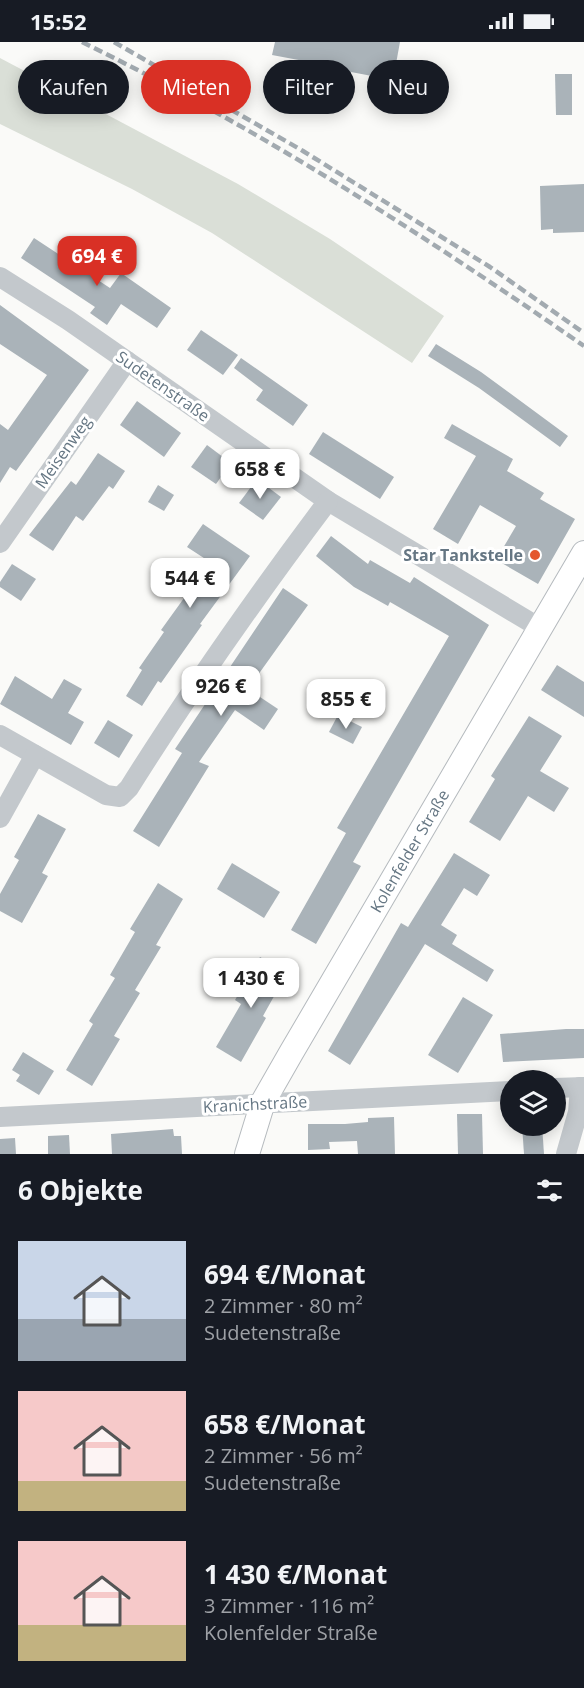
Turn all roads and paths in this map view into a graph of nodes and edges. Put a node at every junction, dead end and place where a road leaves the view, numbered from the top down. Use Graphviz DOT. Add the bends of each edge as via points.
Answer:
graph roads {
  1 [pos="0,277"];
  2 [pos="127,361"];
  3 [pos="328,501"];
  4 [pos="0,543"];
  5 [pos="584,553"];
  6 [pos="540,628"];
  7 [pos="0,735"];
  8 [pos="35,755"];
  9 [pos="0,818"];
  10 [pos="582,1087"];
  11 [pos="566,1088"];
  12 [pos="500,1091"];
  13 [pos="263,1102"];
  14 [pos="0,1117"];
  15 [pos="247,1154"];
  16 [pos="566,1154"];
  1 -- 2 [label="street, Sudetenstraße"];
  2 -- 3 [label="street, Sudetenstraße"];
  2 -- 4 [label="street, Meisenweg"];
  3 -- 6 [label="street, Sudetenstraße"];
  3 -- 8 [label="street" via="244,612 120,797 106,795"];
  5 -- 6 [label="main road, Kolenfelder Straße"];
  6 -- 13 [label="main road, Kolenfelder Straße"];
  7 -- 8 [label="street"];
  8 -- 9 [label="street"];
  10 -- 11 [label="street"];
  10 -- 16 [label="street"];
  12 -- 13 [label="street, Kranichstraße"];
  13 -- 14 [label="street, Kranichstraße"];
  13 -- 15 [label="main road, Kolenfelder Straße"];
}
